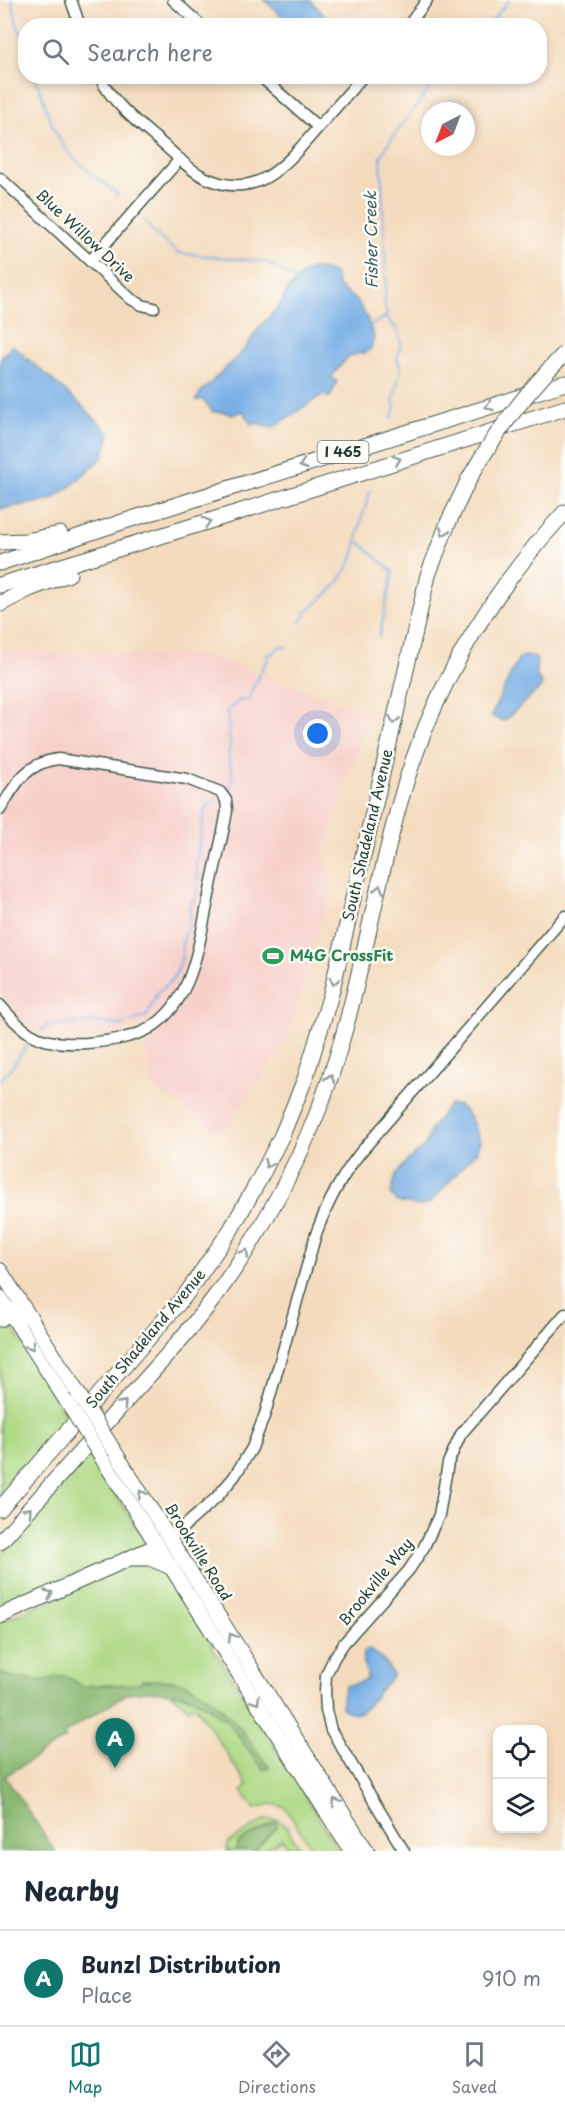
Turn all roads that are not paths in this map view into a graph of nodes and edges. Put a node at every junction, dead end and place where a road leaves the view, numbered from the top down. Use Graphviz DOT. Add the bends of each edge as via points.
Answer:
graph roads {
  1 [pos="71,0"];
  2 [pos="173,0"];
  3 [pos="425,1"];
  4 [pos="77,18"];
  5 [pos="193,18"];
  6 [pos="413,18"];
  7 [pos="104,84"];
  8 [pos="269,84"];
  9 [pos="356,84"];
  10 [pos="318,127"];
  11 [pos="180,159"];
  12 [pos="0,178"];
  13 [pos="90,261"];
  14 [pos="154,308"];
  15 [pos="565,353"];
  16 [pos="565,382"];
  17 [pos="565,408"];
  18 [pos="565,512"];
  19 [pos="122,522"];
  20 [pos="171,534"];
  21 [pos="0,542"];
  22 [pos="0,562"];
  23 [pos="0,585"];
  24 [pos="0,604"];
  25 [pos="0,810"];
  26 [pos="565,916"];
  27 [pos="2,1012"];
  28 [pos="0,1270"];
  29 [pos="0,1296"];
  30 [pos="565,1314"];
  31 [pos="5,1315"];
  32 [pos="30,1317"];
  33 [pos="0,1509"];
  34 [pos="0,1542"];
  35 [pos="164,1542"];
  36 [pos="129,1559"];
  37 [pos="171,1567"];
  38 [pos="0,1616"];
  39 [pos="351,1851"];
  40 [pos="367,1851"];
  41 [pos="404,1851"];
  1 -- 4 [label="street"];
  2 -- 5 [label="street"];
  3 -- 6 [label="street"];
  7 -- 11 [label="street" via="120,106"];
  8 -- 10 [label="street"];
  9 -- 10 [label="street"];
  10 -- 11 [label="street" via="281,169 249,184 215,182 200,176"];
  11 -- 13 [label="street"];
  12 -- 13 [label="street, Blue Willow Drive"];
  13 -- 14 [label="street, Blue Willow Drive" via="131,299"];
  15 -- 33 [label="highway, South Shadeland Avenue, one-way, bridge" via="505,422 469,479 442,536 424,589 331,994 305,1079 282,1135 235,1222 184,1297"];
  16 -- 19 [label="highway, I 465, one-way"];
  20 -- 17 [label="highway, I 465, one-way"];
  34 -- 18 [label="highway, South Shadeland Avenue, one-way" via="192,1327 231,1274 275,1202 313,1124 340,1050 398,808 427,723 483,617 520,564"];
  19 -- 21 [label="highway" via="26,541"];
  19 -- 22 [label="highway, I 465"];
  20 -- 23 [label="highway"];
  20 -- 24 [label="highway"];
  25 -- 27 [label="street" via="18,779 32,767 58,759 187,779 214,788 227,804 194,961 184,988 166,1015 135,1035 60,1044 40,1040"];
  26 -- 35 [label="street" via="339,1182 316,1234 257,1436 228,1484 202,1512"];
  28 -- 32 [label="main road, Brookville Road"];
  29 -- 31 [label="main road, Brookville Road"];
  30 -- 41 [label="street, Brookville Way" via="461,1434 448,1463 439,1515 424,1547 409,1570 344,1643 327,1675 325,1700 331,1730"];
  31 -- 32 [label="highway" via="17,1310"];
  31 -- 35 [label="main road, Brookville Road, one-way, bridge"];
  35 -- 32 [label="main road, Brookville Road, one-way, bridge" via="113,1449"];
  35 -- 36 [label="highway"];
  35 -- 37 [label="main road, Brookville Road"];
  40 -- 35 [label="main road, Brookville Road, one-way"];
  36 -- 37 [label="highway" via="150,1558"];
  38 -- 36 [label="highway, one-way"];
  37 -- 39 [label="main road, Brookville Road, one-way"];
}
